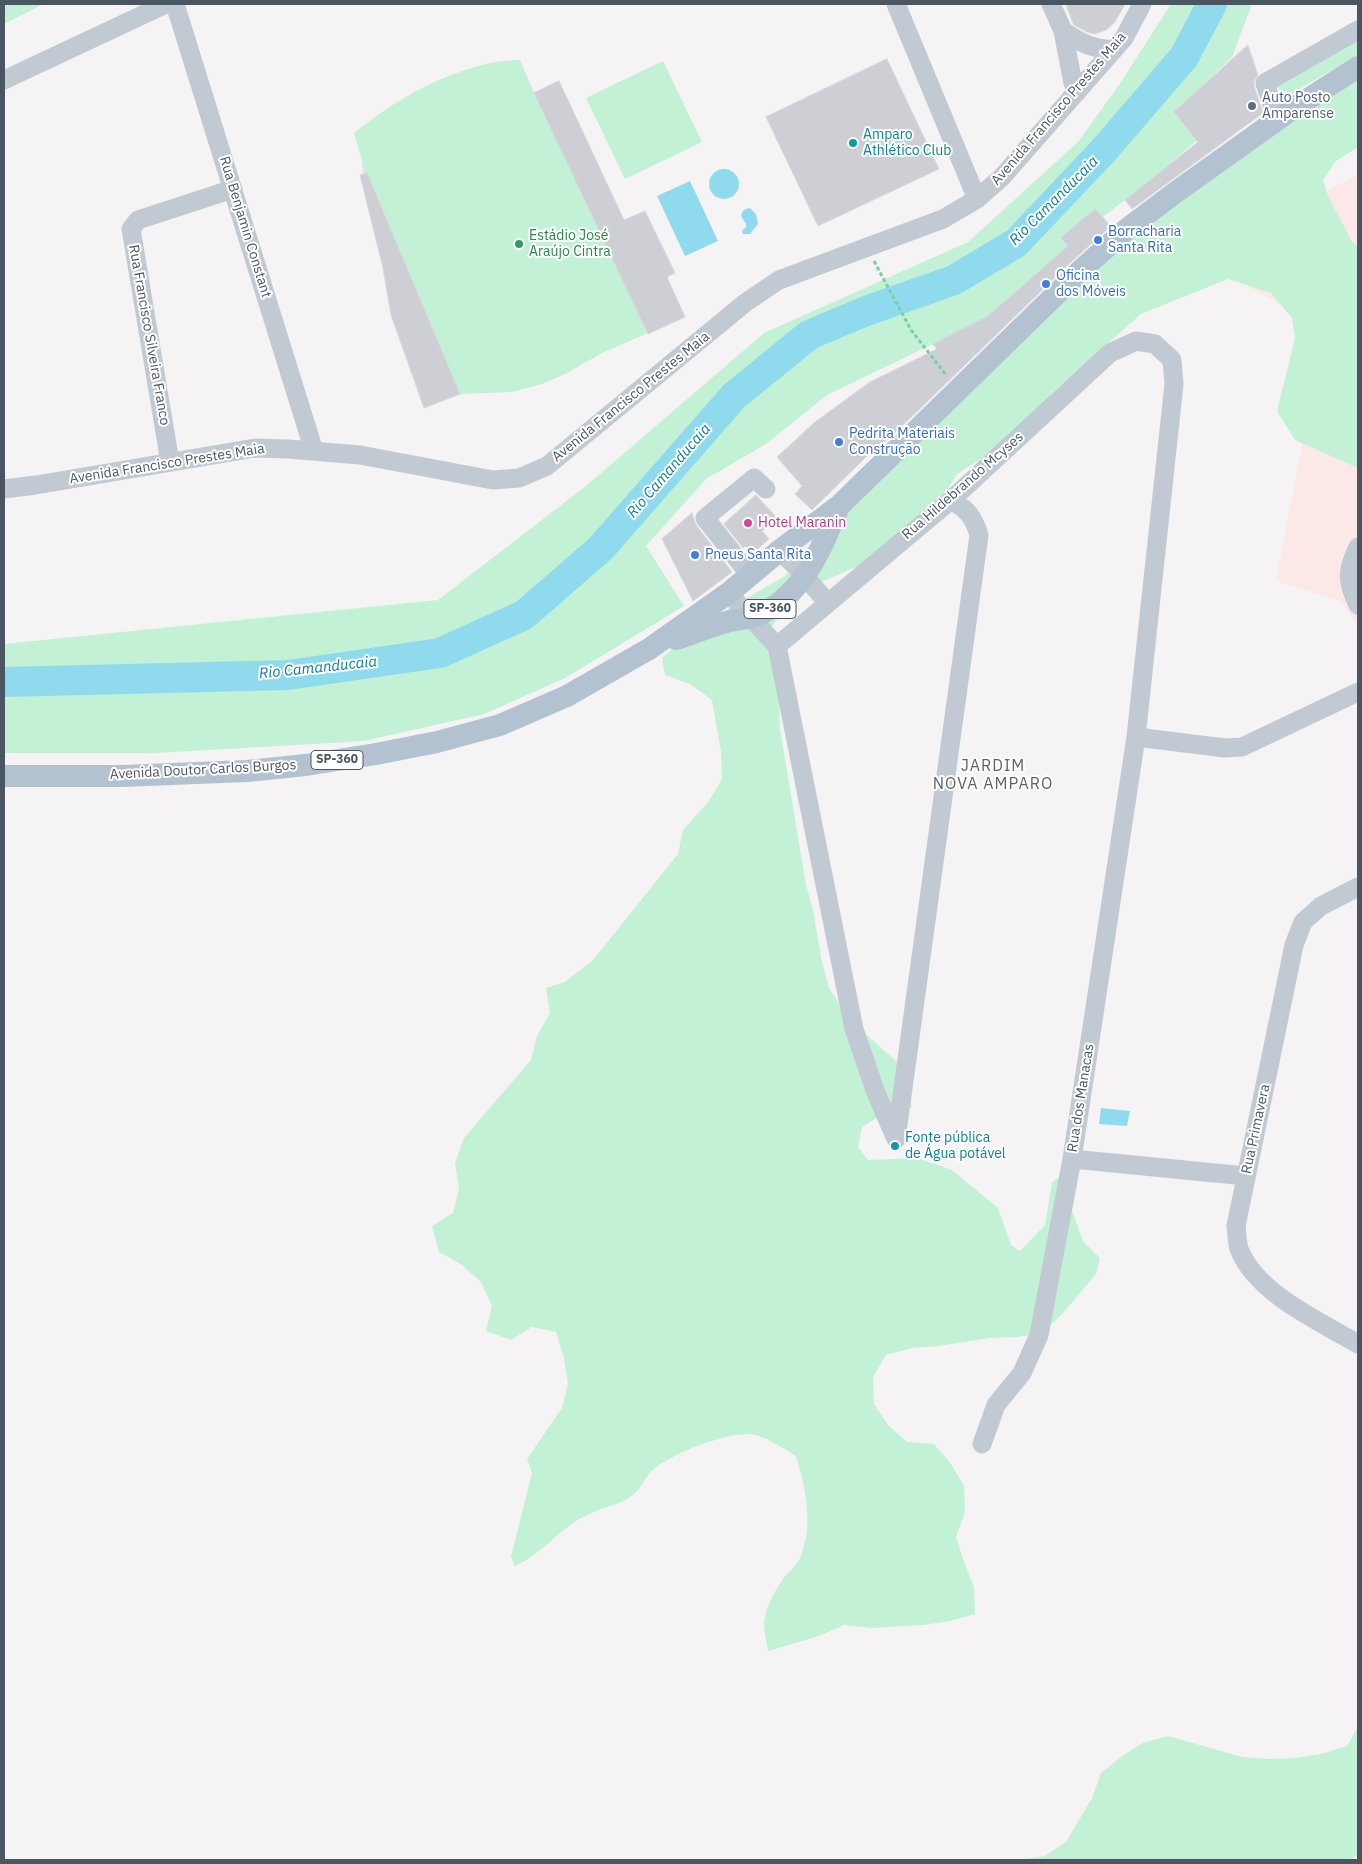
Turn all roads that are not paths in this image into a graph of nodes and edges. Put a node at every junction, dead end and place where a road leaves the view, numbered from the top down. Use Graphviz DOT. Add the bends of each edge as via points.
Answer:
graph roads {
  1 [pos="166,4"];
  2 [pos="175,4"];
  3 [pos="896,4"];
  4 [pos="1051,4"];
  5 [pos="1142,4"];
  6 [pos="1358,30"];
  7 [pos="1063,31"];
  8 [pos="1114,50"];
  9 [pos="1358,67"];
  10 [pos="4,80"];
  11 [pos="1077,92"];
  12 [pos="1277,120"];
  13 [pos="233,189"];
  14 [pos="977,199"];
  15 [pos="1155,344"];
  16 [pos="314,451"];
  17 [pos="170,462"];
  18 [pos="4,489"];
  19 [pos="766,489"];
  20 [pos="951,500"];
  21 [pos="840,505"];
  22 [pos="1358,548"];
  23 [pos="779,551"];
  24 [pos="750,575"];
  25 [pos="804,576"];
  26 [pos="730,592"];
  27 [pos="1354,597"];
  28 [pos="827,602"];
  29 [pos="752,617"];
  30 [pos="777,646"];
  31 [pos="649,649"];
  32 [pos="1358,692"];
  33 [pos="1136,738"];
  34 [pos="4,776"];
  35 [pos="1358,887"];
  36 [pos="1072,1159"];
  37 [pos="1246,1176"];
  38 [pos="1358,1344"];
  39 [pos="982,1444"];
  1 -- 10 [label="street"];
  2 -- 13 [label="street, Rua Benjamin Constant"];
  3 -- 14 [label="street"];
  4 -- 7 [label="street"];
  5 -- 8 [label="street, Avenida Francisco Prestes Maia"];
  6 -- 12 [label="street" via="1265,83"];
  7 -- 8 [label="street" via="1084,45"];
  7 -- 11 [label="street"];
  8 -- 11 [label="street, Avenida Francisco Prestes Maia"];
  9 -- 12 [label="main road, Avenida Doutor Carlos Burgos / SP-360"];
  11 -- 14 [label="street, Avenida Francisco Prestes Maia" via="1002,177"];
  12 -- 21 [label="main road, Avenida Doutor Carlos Burgos / SP-360" via="1176,192 1080,271"];
  13 -- 16 [label="street, Rua Benjamin Constant"];
  13 -- 17 [label="street, Rua Francisco Silveira Franco" via="138,220 131,229"];
  14 -- 16 [label="street, Avenida Francisco Prestes Maia" via="943,220 779,280 745,303 566,452 547,466 519,478 493,480 360,455"];
  15 -- 20 [label="street, Rua Hildebrando Mcyses" via="1136,341 1110,353"];
  15 -- 33 [label="street, Rua dos Manacas" via="1172,360 1174,384"];
  16 -- 17 [label="street, Avenida Francisco Prestes Maia" via="255,448"];
  17 -- 18 [label="street, Avenida Francisco Prestes Maia"];
  19 -- 24 [label="street" via="754,478 705,518"];
  20 -- 28 [label="street, Rua Hildebrando Mcyses"];
  20 -- 30 [label="street" via="974,519 979,535 896,1139 854,1029"];
  21 -- 23 [label="main road, Avenida Doutor Carlos Burgos / SP-360"];
  21 -- 25 [label="main road, Avenida Doutor Carlos Burgos / SP-360"];
  22 -- 27 [label="street" via="1348,576"];
  23 -- 24 [label="main road, Avenida Doutor Carlos Burgos / SP-360"];
  23 -- 25 [label="street"];
  24 -- 26 [label="main road, Avenida Doutor Carlos Burgos / SP-360"];
  25 -- 28 [label="street"];
  25 -- 29 [label="main road, Avenida Doutor Carlos Burgos / SP-360" via="778,605"];
  26 -- 29 [label="street"];
  26 -- 31 [label="main road, Avenida Doutor Carlos Burgos / SP-360"];
  28 -- 30 [label="street, Rua Hildebrando Mcyses"];
  29 -- 30 [label="street"];
  29 -- 31 [label="main road, Avenida Doutor Carlos Burgos / SP-360"];
  31 -- 34 [label="main road, Avenida Doutor Carlos Burgos / SP-360" via="567,696 500,725 420,746 314,764 247,771"];
  32 -- 33 [label="street" via="1242,747"];
  33 -- 36 [label="street, Rua dos Manacas"];
  35 -- 37 [label="street, Rua Primavera" via="1322,906 1303,922 1294,946"];
  36 -- 37 [label="street"];
  36 -- 39 [label="street, Rua dos Manacas" via="1039,1335 1022,1373 996,1404"];
  37 -- 38 [label="street, Rua Primavera" via="1236,1226 1239,1248 1252,1271 1279,1297"];
}
